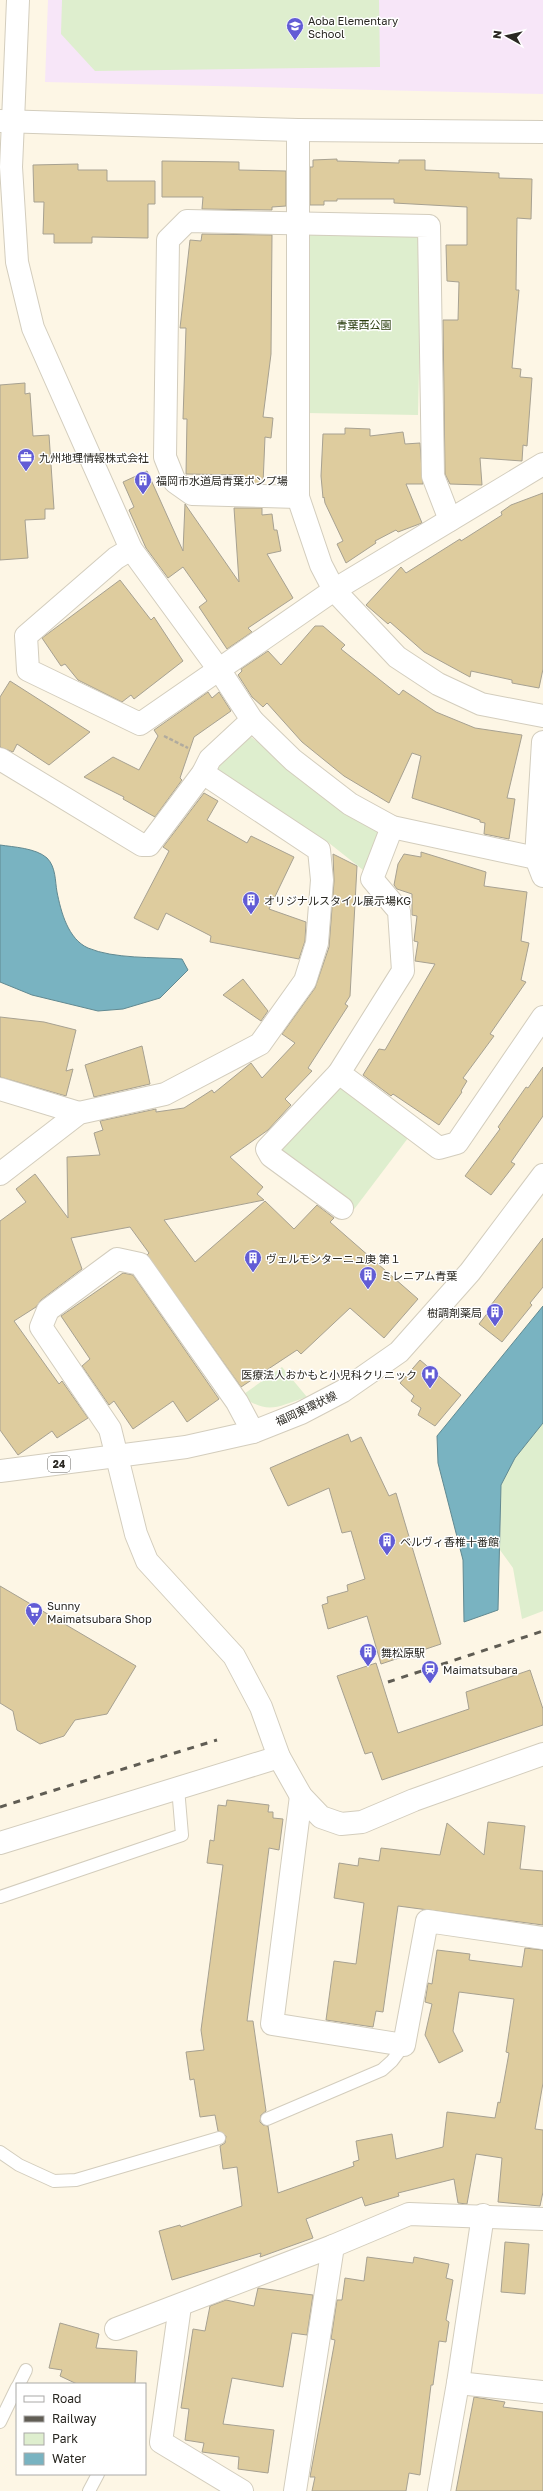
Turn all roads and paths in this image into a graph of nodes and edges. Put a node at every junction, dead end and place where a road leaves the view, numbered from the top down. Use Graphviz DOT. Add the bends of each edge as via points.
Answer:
graph roads {
  1 [pos="18,0"];
  2 [pos="7,121"];
  3 [pos="298,130"];
  4 [pos="543,132"];
  5 [pos="299,223"];
  6 [pos="543,464"];
  7 [pos="298,497"];
  8 [pos="450,520"];
  9 [pos="131,549"];
  10 [pos="334,590"];
  11 [pos="220,671"];
  12 [pos="543,716"];
  13 [pos="252,720"];
  14 [pos="140,724"];
  15 [pos="543,742"];
  16 [pos="0,759"];
  17 [pos="207,766"];
  18 [pos="392,827"];
  19 [pos="540,867"];
  20 [pos="543,1017"];
  21 [pos="339,1074"];
  22 [pos="0,1089"];
  23 [pos="79,1113"];
  24 [pos="0,1174"];
  25 [pos="543,1175"];
  26 [pos="342,1208"];
  27 [pos="253,1432"];
  28 [pos="117,1457"];
  29 [pos="0,1471"];
  30 [pos="543,1754"];
  31 [pos="279,1757"];
  32 [pos="178,1788"];
  33 [pos="301,1796"];
  34 [pos="0,1844"];
  35 [pos="0,1897"];
  36 [pos="543,1938"];
  37 [pos="404,2045"];
  38 [pos="267,2119"];
  39 [pos="219,2138"];
  40 [pos="0,2152"];
  41 [pos="483,2215"];
  42 [pos="543,2219"];
  43 [pos="333,2246"];
  44 [pos="180,2306"];
  45 [pos="116,2329"];
  46 [pos="26,2370"];
  47 [pos="20,2383"];
  48 [pos="458,2383"];
  49 [pos="16,2389"];
  50 [pos="543,2392"];
  51 [pos="0,2422"];
  52 [pos="97,2475"];
  53 [pos="89,2491"];
  54 [pos="242,2491"];
  55 [pos="295,2491"];
  56 [pos="439,2491"];
  1 -- 2 [label="street"];
  2 -- 3 [label="street"];
  2 -- 9 [label="street" via="17,262 33,328"];
  3 -- 4 [label="street"];
  3 -- 5 [label="street"];
  5 -- 7 [label="street"];
  5 -- 7 [label="street" via="187,221 168,240 165,457 174,482 192,494"];
  5 -- 8 [label="street" via="429,226 434,476"];
  6 -- 8 [label="street"];
  7 -- 10 [label="street" via="321,565"];
  8 -- 10 [label="street"];
  9 -- 11 [label="street"];
  9 -- 14 [label="street" via="116,558 26,636 28,670"];
  10 -- 11 [label="street"];
  10 -- 12 [label="street" via="397,657 438,684 480,704"];
  11 -- 13 [label="street"];
  11 -- 14 [label="street"];
  13 -- 17 [label="street"];
  13 -- 18 [label="street" via="293,760 350,804"];
  14 -- 17 [label="path"];
  15 -- 19 [label="street"];
  16 -- 17 [label="street" via="142,845 149,845"];
  17 -- 23 [label="street" via="319,850 322,880 317,943 305,980 260,1044 165,1094"];
  18 -- 19 [label="street"];
  18 -- 21 [label="street" via="372,878 399,911 403,971"];
  20 -- 21 [label="street" via="458,1142 439,1148"];
  21 -- 26 [label="street" via="267,1149 271,1156"];
  22 -- 23 [label="street"];
  23 -- 24 [label="street"];
  25 -- 27 [label="street, 福岡東環状線 / 24" via="470,1272 399,1352 343,1391 302,1412"];
  27 -- 28 [label="street, 福岡東環状線 / 24" via="186,1447"];
  27 -- 28 [label="street" via="237,1402 140,1264 117,1259 48,1310 41,1327 110,1429"];
  28 -- 29 [label="street, 福岡東環状線 / 24"];
  28 -- 31 [label="street" via="136,1534 147,1561 234,1656 261,1706"];
  30 -- 33 [label="street" via="414,1800 362,1822 340,1824 321,1817"];
  31 -- 32 [label="street"];
  31 -- 33 [label="street"];
  32 -- 34 [label="street"];
  32 -- 35 [label="lane" via="182,1835"];
  33 -- 37 [label="street" via="272,2024"];
  36 -- 37 [label="street" via="427,1921"];
  37 -- 38 [label="lane" via="382,2070"];
  39 -- 40 [label="lane" via="76,2180 54,2181 19,2165"];
  41 -- 42 [label="street"];
  41 -- 43 [label="street" via="409,2214"];
  41 -- 48 [label="street"];
  43 -- 44 [label="street"];
  43 -- 55 [label="street"];
  44 -- 45 [label="street"];
  44 -- 54 [label="street" via="162,2442"];
  46 -- 47 [label="lane"];
  48 -- 50 [label="street"];
  48 -- 56 [label="street"];
  49 -- 51 [label="lane"];
  52 -- 53 [label="lane"];
}
